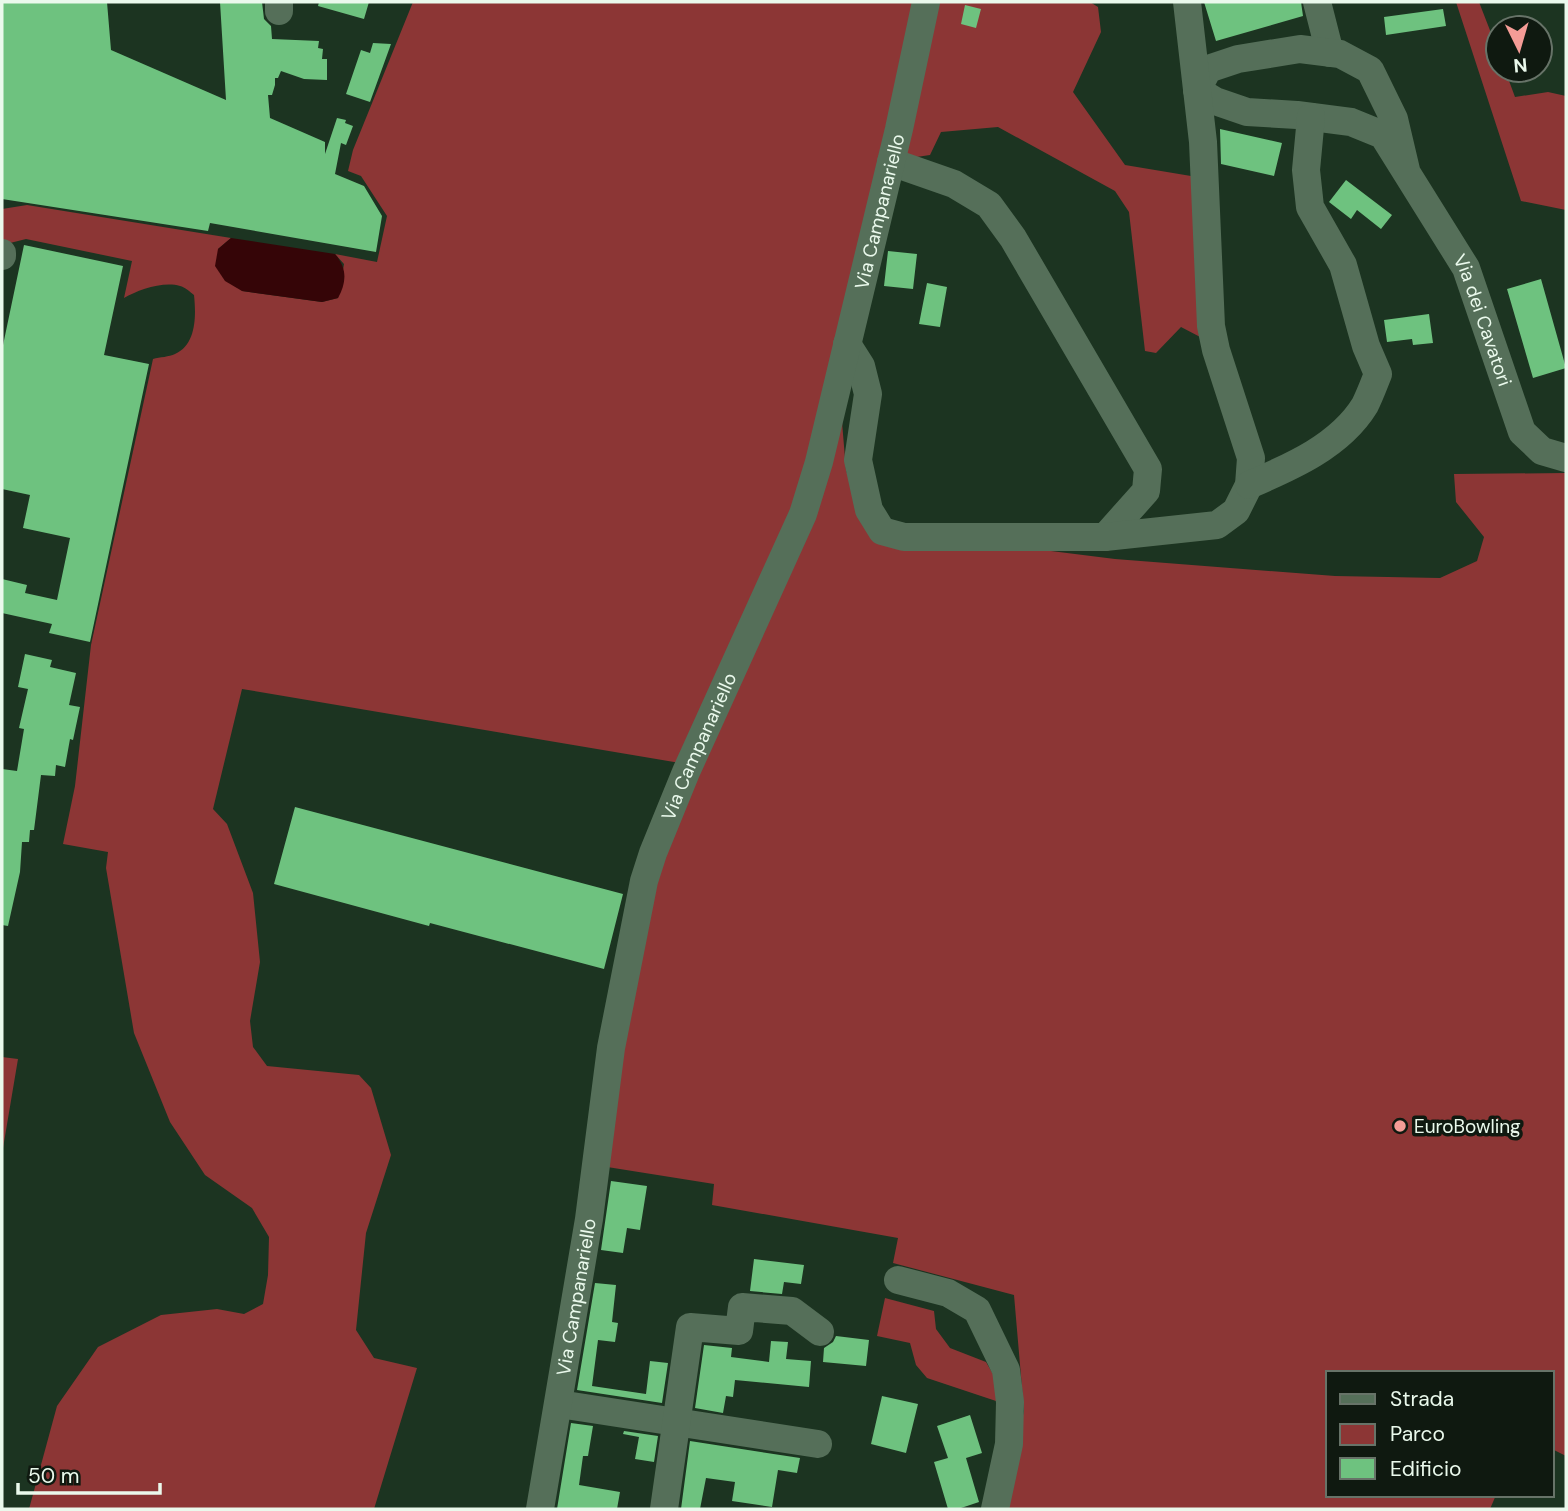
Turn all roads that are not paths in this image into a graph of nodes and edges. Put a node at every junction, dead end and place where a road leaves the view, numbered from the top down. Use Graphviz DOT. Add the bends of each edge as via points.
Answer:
graph roads {
  1 [pos="926,2"];
  2 [pos="1187,2"];
  3 [pos="1317,2"];
  4 [pos="1330,53"];
  5 [pos="1197,90"];
  6 [pos="1311,117"];
  7 [pos="891,162"];
  8 [pos="1406,170"];
  9 [pos="847,344"];
  10 [pos="1566,458"];
  11 [pos="1249,485"];
  12 [pos="1105,537"];
  13 [pos="898,1280"];
  14 [pos="820,1332"];
  15 [pos="559,1404"];
  16 [pos="678,1421"];
  17 [pos="818,1444"];
  18 [pos="540,1509"];
  19 [pos="664,1509"];
  20 [pos="995,1509"];
  1 -- 7 [label="street, Via Campanariello"];
  2 -- 5 [label="street"];
  3 -- 4 [label="street"];
  4 -- 5 [label="street" via="1300,49 1238,59 1209,69"];
  4 -- 8 [label="street" via="1370,70 1394,119"];
  5 -- 6 [label="street, Via dei Cavatori" via="1247,112"];
  5 -- 11 [label="street" via="1211,326 1251,458"];
  6 -- 8 [label="street, Via dei Cavatori" via="1351,122 1383,135"];
  6 -- 11 [label="street" via="1306,170 1310,207 1343,265 1378,374 1365,405 1337,438 1292,467"];
  7 -- 9 [label="street, Via Campanariello"];
  7 -- 12 [label="street" via="954,184 989,205 1013,237 1148,469 1146,491"];
  8 -- 10 [label="street, Via dei Cavatori" via="1466,268 1522,432 1542,451"];
  9 -- 12 [label="street" via="861,366 868,394 858,460 869,510 882,531 904,537"];
  9 -- 15 [label="street, Via Campanariello" via="803,514 686,772 644,881 611,1048"];
  11 -- 12 [label="street" via="1236,511 1217,525"];
  13 -- 20 [label="street" via="948,1293 977,1310 1006,1370 1009,1444"];
  14 -- 16 [label="street" via="792,1311 741,1307 739,1331 690,1327"];
  15 -- 16 [label="street"];
  15 -- 18 [label="street, Via Campanariello"];
  16 -- 17 [label="street"];
  16 -- 19 [label="street"];
}
